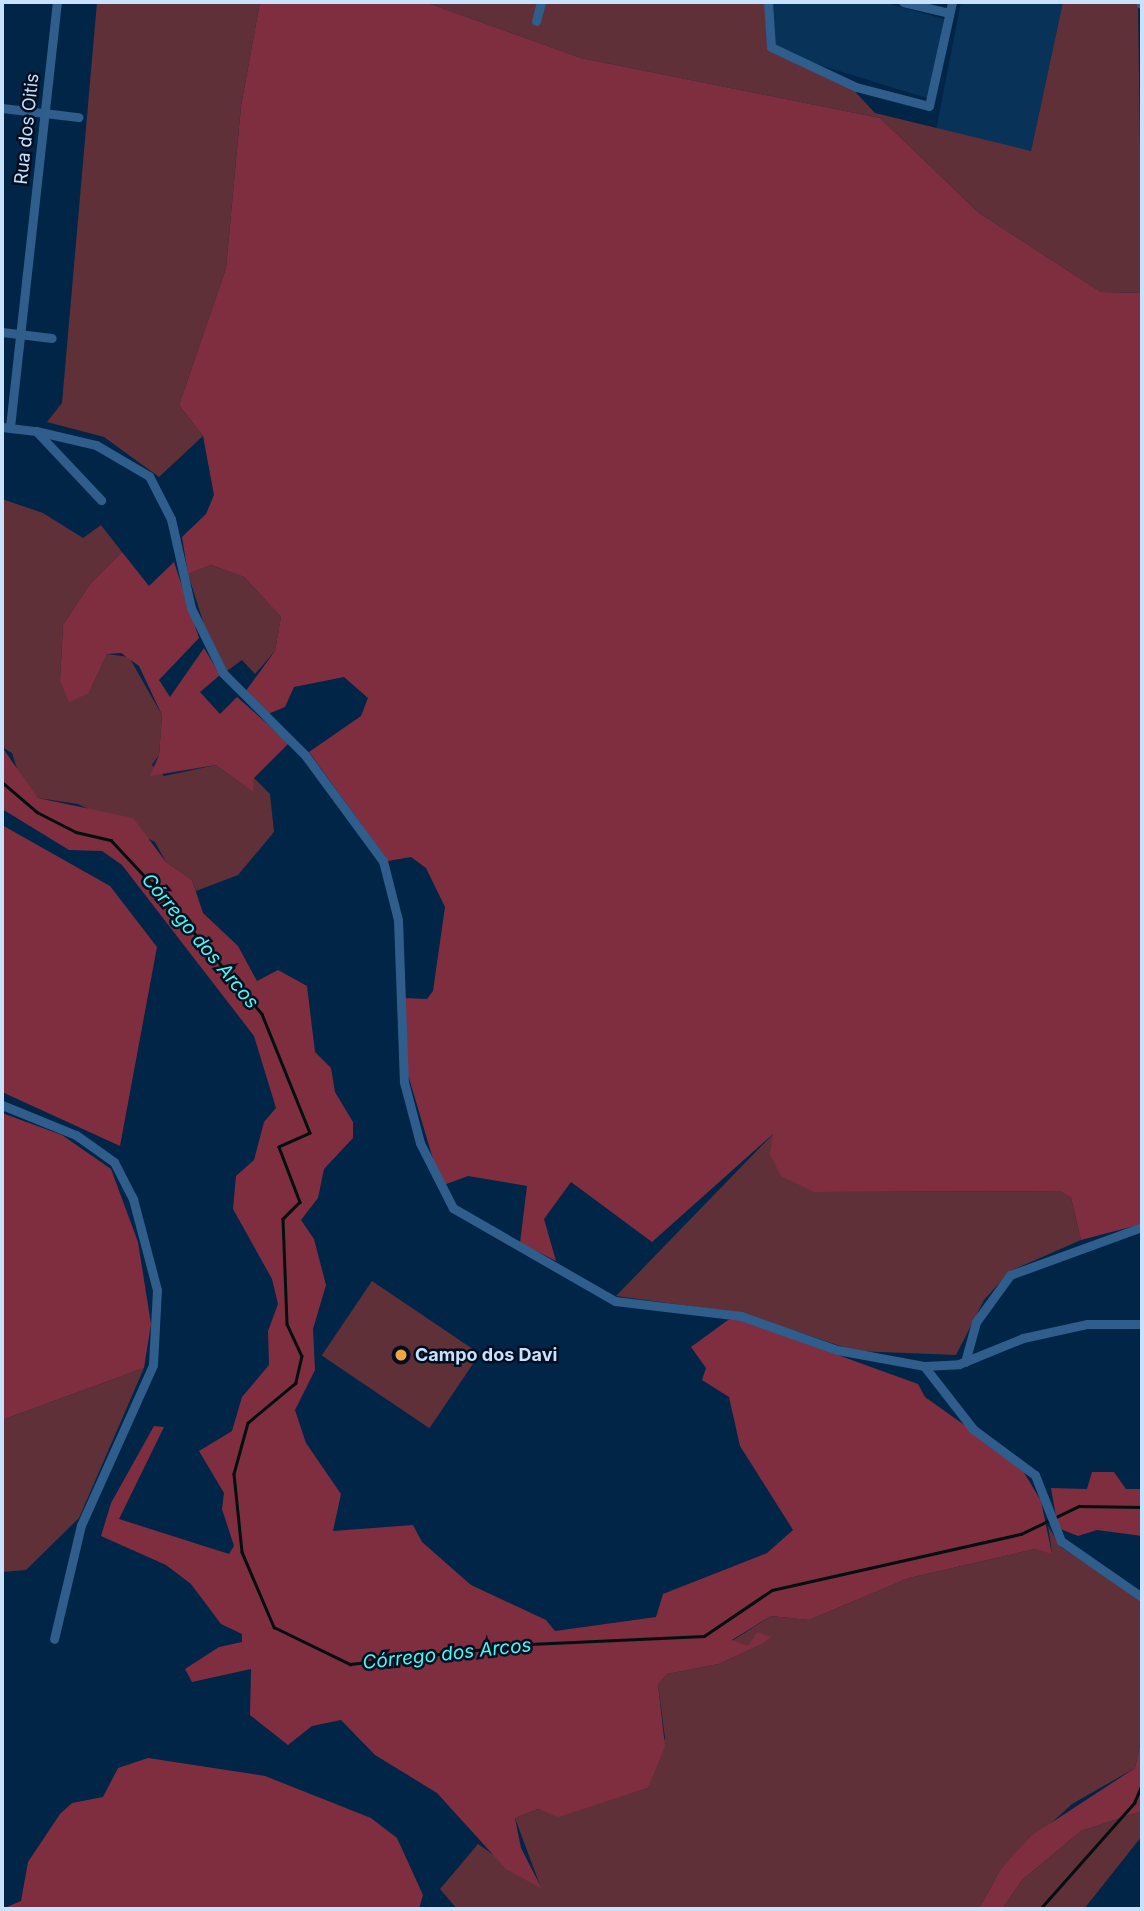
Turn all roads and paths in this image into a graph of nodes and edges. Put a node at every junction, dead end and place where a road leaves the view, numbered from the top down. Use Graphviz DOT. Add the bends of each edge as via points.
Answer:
graph roads {
  1 [pos="57,2"];
  2 [pos="541,2"];
  3 [pos="768,2"];
  4 [pos="902,2"];
  5 [pos="951,2"];
  6 [pos="949,13"];
  7 [pos="536,21"];
  8 [pos="2,108"];
  9 [pos="45,113"];
  10 [pos="78,117"];
  11 [pos="2,332"];
  12 [pos="21,334"];
  13 [pos="52,338"];
  14 [pos="6,427"];
  15 [pos="36,430"];
  16 [pos="101,500"];
  17 [pos="2,1105"];
  18 [pos="1142,1227"];
  19 [pos="1142,1324"];
  20 [pos="965,1362"];
  21 [pos="925,1366"];
  22 [pos="1142,1597"];
  23 [pos="54,1639"];
  1 -- 9 [label="street, Rua dos Oitis"];
  2 -- 7 [label="street"];
  3 -- 6 [label="street" via="771,47 856,87 929,106"];
  4 -- 6 [label="street"];
  5 -- 6 [label="street"];
  8 -- 9 [label="street"];
  9 -- 10 [label="street"];
  9 -- 12 [label="street, Rua dos Oitis"];
  11 -- 12 [label="street"];
  12 -- 13 [label="street"];
  12 -- 14 [label="street, Rua dos Oitis"];
  14 -- 15 [label="street"];
  15 -- 16 [label="street"];
  15 -- 21 [label="street" via="96,445 149,476 171,519 191,608 223,673 305,755 383,861 398,920 402,1068 420,1143 453,1208 615,1300 741,1316 847,1353"];
  17 -- 23 [label="street" via="76,1135 114,1162 133,1199 157,1290 153,1365 81,1525"];
  18 -- 20 [label="street" via="1010,1275 976,1322"];
  19 -- 20 [label="street" via="1054,1331"];
  20 -- 21 [label="street"];
  21 -- 22 [label="street" via="973,1429 1022,1461 1071,1551 1116,1574"];
}
